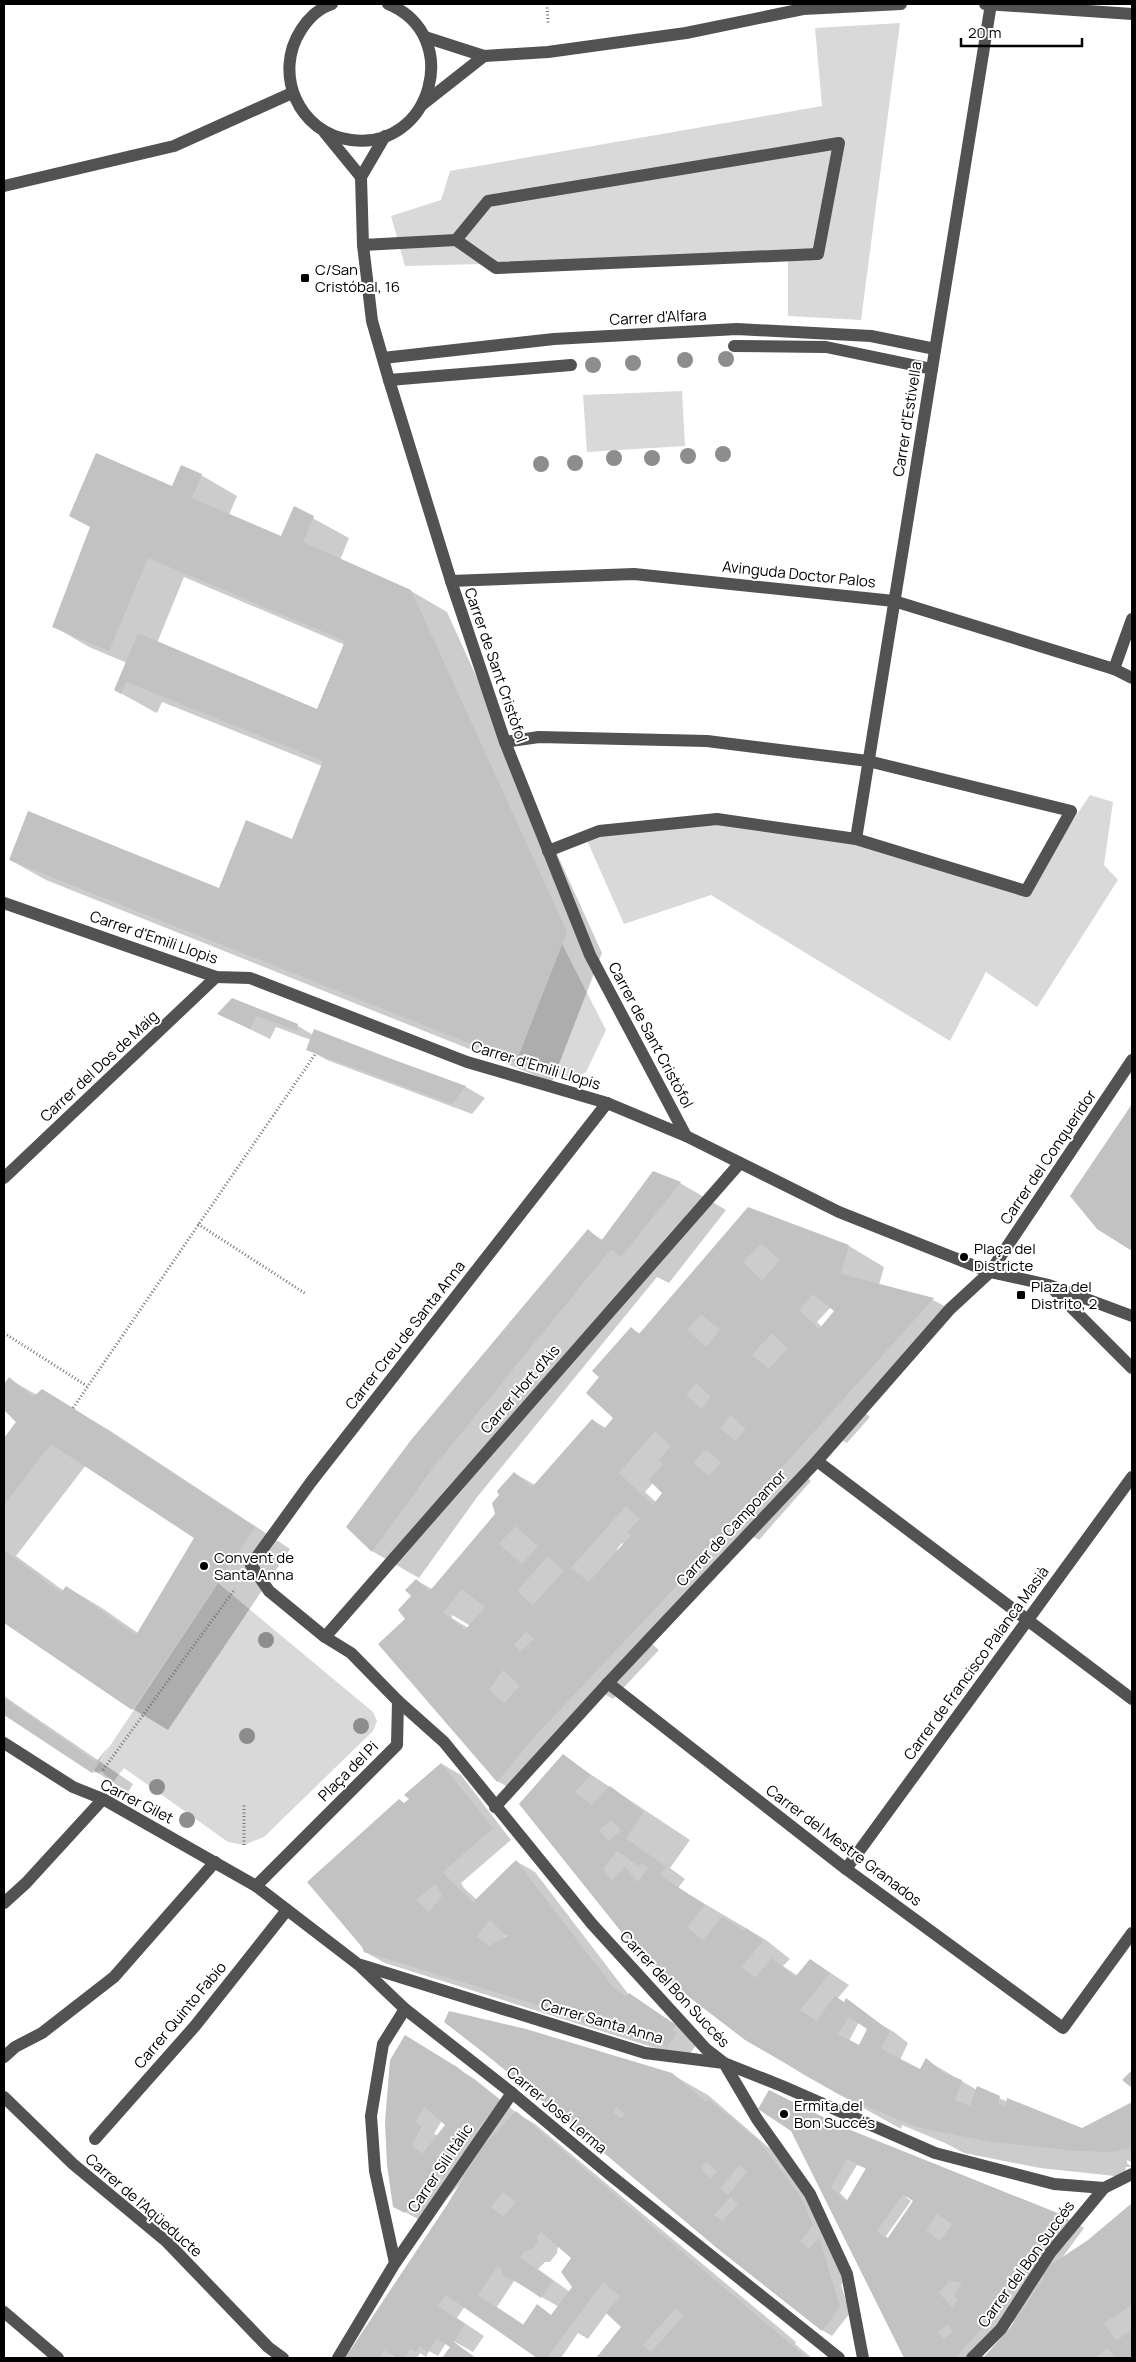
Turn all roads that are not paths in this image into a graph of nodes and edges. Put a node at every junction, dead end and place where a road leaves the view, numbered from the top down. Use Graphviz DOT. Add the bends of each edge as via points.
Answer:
graph roads {
  1 [pos="329,4"];
  2 [pos="388,4"];
  3 [pos="901,4"];
  4 [pos="985,4"];
  5 [pos="991,4"];
  6 [pos="1132,14"];
  7 [pos="425,37"];
  8 [pos="484,56"];
  9 [pos="292,93"];
  10 [pos="423,104"];
  11 [pos="320,128"];
  12 [pos="386,136"];
  13 [pos="361,177"];
  14 [pos="4,186"];
  15 [pos="456,240"];
  16 [pos="363,245"];
  17 [pos="734,346"];
  18 [pos="935,349"];
  19 [pos="383,358"];
  20 [pos="572,365"];
  21 [pos="932,368"];
  22 [pos="389,380"];
  23 [pos="451,581"];
  24 [pos="894,601"];
  25 [pos="1132,620"];
  26 [pos="1114,669"];
  27 [pos="1132,678"];
  28 [pos="506,742"];
  29 [pos="868,761"];
  30 [pos="856,839"];
  31 [pos="548,851"];
  32 [pos="4,903"];
  33 [pos="216,977"];
  34 [pos="1132,1060"];
  35 [pos="607,1103"];
  36 [pos="686,1136"];
  37 [pos="740,1163"];
  38 [pos="4,1178"];
  39 [pos="990,1272"];
  40 [pos="1049,1285"];
  41 [pos="1132,1316"];
  42 [pos="1132,1368"];
  43 [pos="817,1461"];
  44 [pos="1132,1476"];
  45 [pos="1027,1619"];
  46 [pos="325,1637"];
  47 [pos="608,1683"];
  48 [pos="1132,1699"];
  49 [pos="398,1701"];
  50 [pos="4,1743"];
  51 [pos="103,1799"];
  52 [pos="495,1808"];
  53 [pos="215,1862"];
  54 [pos="846,1869"];
  55 [pos="256,1886"];
  56 [pos="4,1903"];
  57 [pos="287,1910"];
  58 [pos="1132,1932"];
  59 [pos="359,1965"];
  60 [pos="405,2009"];
  61 [pos="4,2057"];
  62 [pos="724,2064"];
  63 [pos="512,2093"];
  64 [pos="4,2098"];
  65 [pos="95,2139"];
  66 [pos="1132,2174"];
  67 [pos="1104,2188"];
  68 [pos="395,2263"];
  69 [pos="4,2312"];
  70 [pos="58,2358"];
  71 [pos="283,2358"];
  72 [pos="338,2358"];
  73 [pos="839,2358"];
  74 [pos="863,2358"];
  75 [pos="972,2358"];
  1 -- 9 [label="street" via="307,21 293,42 288,67"];
  2 -- 7 [label="street" via="414,21"];
  3 -- 8 [label="street" via="803,9 624,43"];
  4 -- 5 [label="street"];
  5 -- 6 [label="street"];
  5 -- 18 [label="street, Carrer d'Estivella"];
  7 -- 8 [label="street"];
  7 -- 10 [label="street" via="431,60 431,83"];
  8 -- 10 [label="street"];
  9 -- 11 [label="street" via="301,111"];
  9 -- 14 [label="street" via="174,146"];
  10 -- 12 [label="street" via="410,122"];
  11 -- 12 [label="street" via="351,140"];
  11 -- 13 [label="street"];
  12 -- 13 [label="street"];
  13 -- 16 [label="street, Carrer de Sant Cristòfol"];
  15 -- 15 [label="street" via="496,268 818,254 839,143 488,201"];
  15 -- 16 [label="street"];
  16 -- 19 [label="street, Carrer de Sant Cristòfol" via="372,322"];
  17 -- 21 [label="street" via="826,347"];
  18 -- 19 [label="street, Carrer d'Alfara" via="871,336 736,328 554,339"];
  18 -- 21 [label="street, Carrer d'Estivella"];
  19 -- 22 [label="street, Carrer de Sant Cristòfol"];
  20 -- 22 [label="street"];
  21 -- 24 [label="street, Carrer d'Estivella"];
  22 -- 23 [label="street, Carrer de Sant Cristòfol"];
  23 -- 24 [label="street, Avinguda Doctor Palos" via="634,574"];
  23 -- 28 [label="street, Carrer de Sant Cristòfol"];
  24 -- 26 [label="street, Avinguda Doctor Palos"];
  24 -- 29 [label="street, Carrer d'Estivella"];
  25 -- 26 [label="street"];
  26 -- 27 [label="street, Avinguda Doctor Palos"];
  28 -- 29 [label="street" via="540,737 707,740"];
  28 -- 31 [label="street, Carrer de Sant Cristòfol"];
  29 -- 30 [label="street, Carrer d'Estivella"];
  29 -- 30 [label="street" via="1071,811 1026,890"];
  30 -- 31 [label="street" via="717,819 599,831"];
  31 -- 36 [label="street, Carrer de Sant Cristòfol" via="590,955"];
  32 -- 33 [label="street, Carrer d'Emili Llopis"];
  33 -- 35 [label="street, Carrer d'Emili Llopis" via="250,978 467,1062"];
  33 -- 38 [label="street, Carrer del Dos de Maig"];
  34 -- 39 [label="street, Carrer del Conqueridor"];
  35 -- 36 [label="street, Carrer d'Emili Llopis"];
  35 -- 46 [label="street, Carrer Creu de Santa Anna" via="311,1482 252,1566 268,1591"];
  36 -- 37 [label="street, Carrer d'Emili Llopis"];
  37 -- 39 [label="street, Carrer d'Emili Llopis" via="839,1212"];
  37 -- 46 [label="street, Carrer Hort d'Ais"];
  39 -- 40 [label="street, Carrer d'Emili Llopis"];
  39 -- 43 [label="street, Carrer de Campoamor" via="950,1309"];
  40 -- 41 [label="street, Carrer d'Emili Llopis"];
  40 -- 42 [label="street"];
  43 -- 45 [label="street"];
  43 -- 47 [label="street, Carrer de Campoamor"];
  44 -- 45 [label="street, Carrer de Francisco Palanca Masià"];
  45 -- 48 [label="street"];
  45 -- 54 [label="street, Carrer de Francisco Palanca Masià"];
  46 -- 49 [label="street" via="351,1653"];
  47 -- 52 [label="street, Carrer de Campoamor"];
  47 -- 54 [label="street, Carrer del Mestre Granados"];
  49 -- 52 [label="street, Carrer del Bon Succés" via="444,1742"];
  49 -- 55 [label="street, Plaça del Pi" via="397,1745"];
  50 -- 51 [label="street, Carrer Gilet" via="73,1788"];
  51 -- 53 [label="street, Carrer Gilet"];
  51 -- 56 [label="street"];
  52 -- 62 [label="street, Carrer del Bon Succés" via="592,1924 706,2049"];
  53 -- 55 [label="street, Carrer Gilet"];
  53 -- 61 [label="street" via="114,1977 42,2033 15,2047"];
  54 -- 58 [label="street, Carrer del Mestre Granados" via="1063,2028"];
  55 -- 57 [label="street, Carrer José Lerma"];
  57 -- 59 [label="street, Carrer José Lerma"];
  57 -- 65 [label="street, Carrer Quinto Fabio" via="195,2026"];
  59 -- 60 [label="street, Carrer José Lerma"];
  59 -- 62 [label="street, Carrer Santa Anna" via="645,2053"];
  60 -- 63 [label="street, Carrer José Lerma"];
  60 -- 68 [label="street, Carrer Sili Itàlic" via="383,2044 371,2116 374,2170"];
  62 -- 67 [label="street, Carrer del Bon Succés" via="935,2153 1054,2184"];
  62 -- 74 [label="street" via="757,2119 810,2194 847,2274"];
  63 -- 68 [label="street, Carrer Sili Itàlic"];
  63 -- 73 [label="street, Carrer José Lerma"];
  64 -- 71 [label="street, Carrer de l'Aqüeducte" via="73,2164 167,2242 268,2347"];
  66 -- 67 [label="street, Carrer del Bon Succés"];
  67 -- 75 [label="street, Carrer del Bon Succés" via="1050,2253 1001,2330"];
  68 -- 72 [label="street, Carrer Sili Itàlic"];
  69 -- 70 [label="street"];
}
